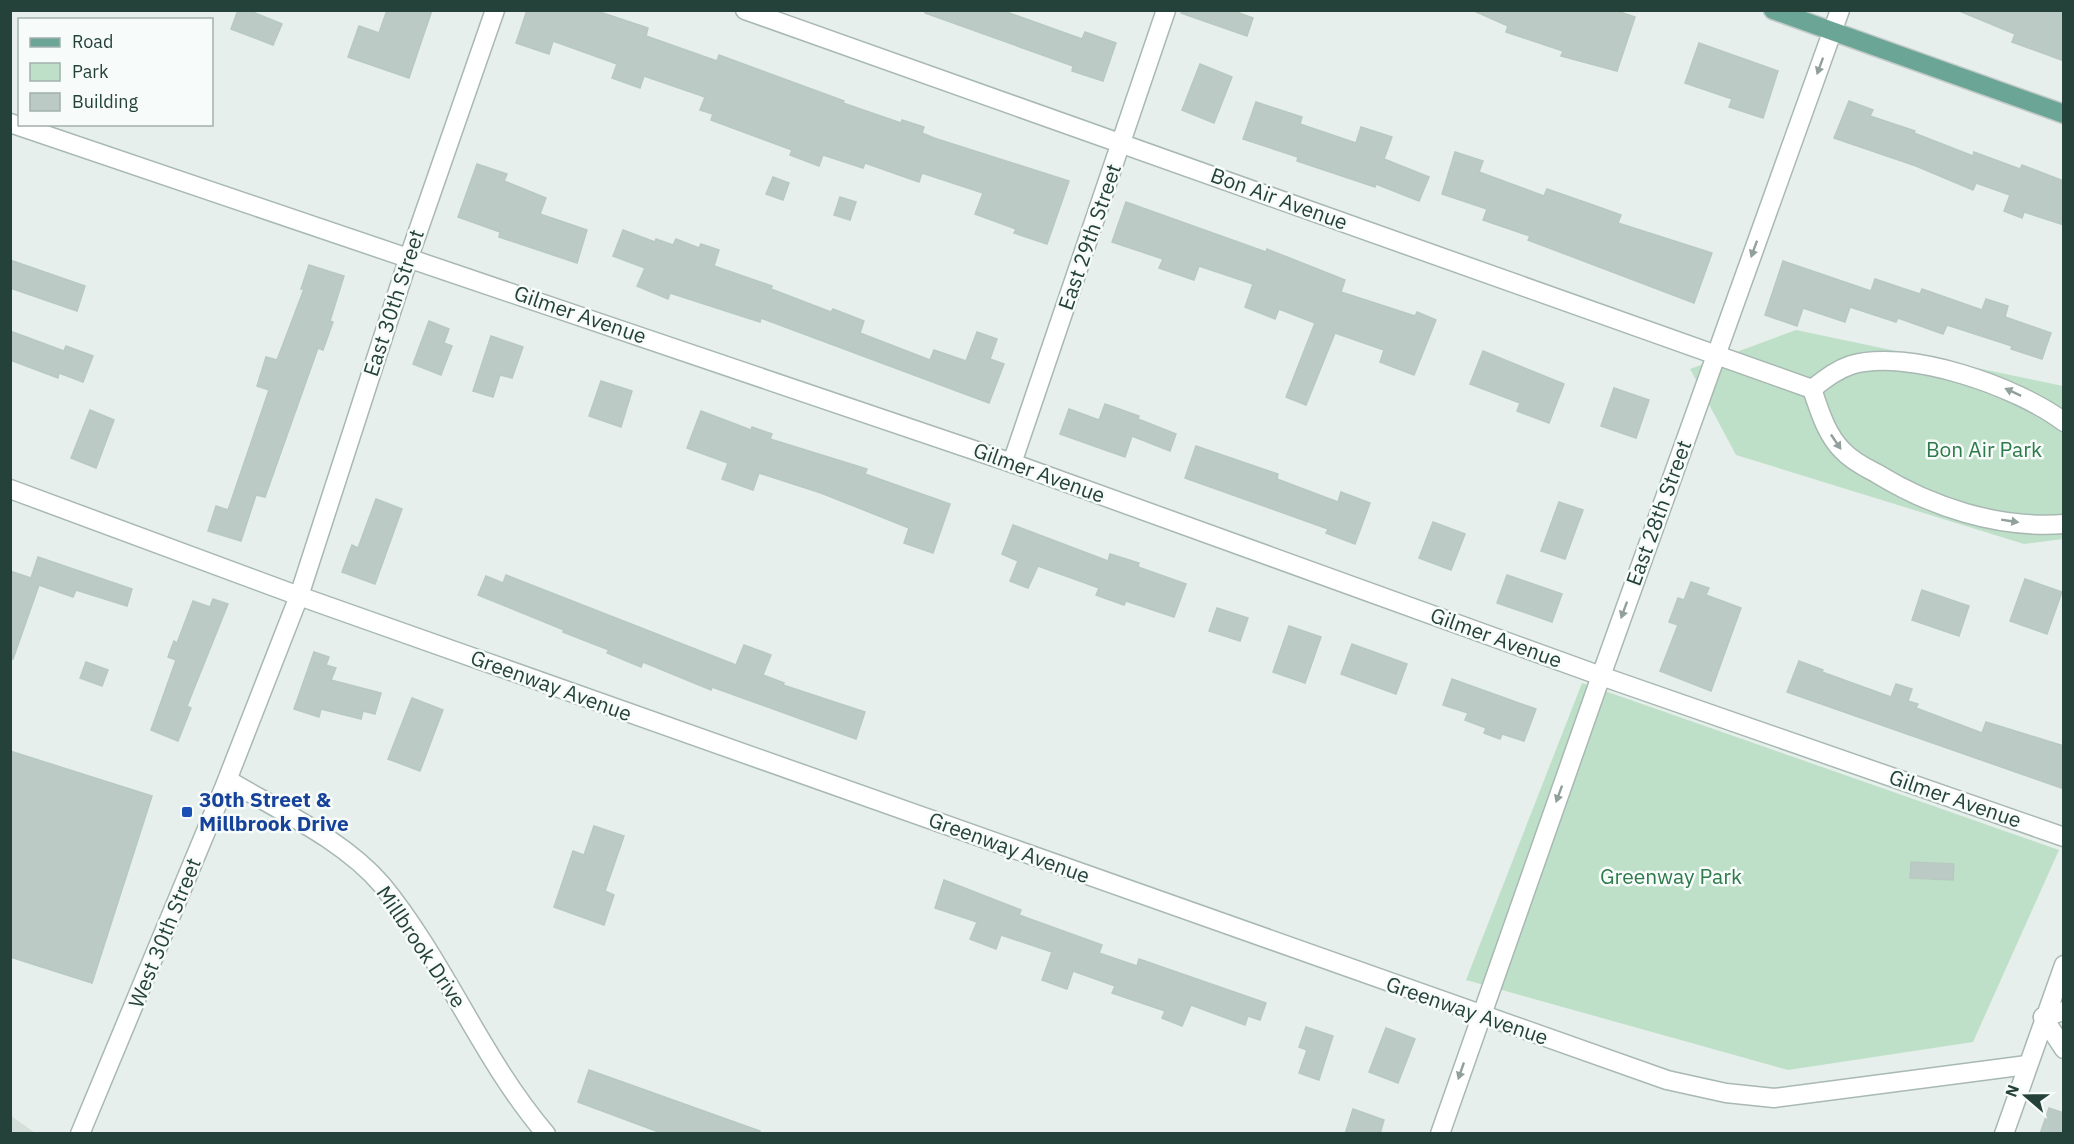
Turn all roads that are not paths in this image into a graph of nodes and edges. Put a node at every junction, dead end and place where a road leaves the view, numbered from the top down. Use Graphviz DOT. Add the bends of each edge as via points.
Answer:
graph roads {
  1 [pos="495,10"];
  2 [pos="745,10"];
  3 [pos="1166,10"];
  4 [pos="1773,10"];
  5 [pos="1840,10"];
  6 [pos="1832,32"];
  7 [pos="2064,114"];
  8 [pos="19,126"];
  9 [pos="1122,143"];
  10 [pos="409,257"];
  11 [pos="1715,356"];
  12 [pos="1812,389"];
  13 [pos="2064,422"];
  14 [pos="1012,463"];
  15 [pos="10,489"];
  16 [pos="2064,524"];
  17 [pos="299,596"];
  18 [pos="1600,676"];
  19 [pos="228,780"];
  20 [pos="2064,837"];
  21 [pos="2064,965"];
  22 [pos="2064,1011"];
  23 [pos="1480,1016"];
  24 [pos="2043,1017"];
  25 [pos="2064,1049"];
  26 [pos="2027,1065"];
  27 [pos="80,1134"];
  28 [pos="546,1134"];
  29 [pos="1440,1134"];
  30 [pos="2004,1134"];
  1 -- 10 [label="street, East 30th Street"];
  2 -- 9 [label="street, Bon Air Avenue"];
  3 -- 9 [label="street, East 29th Street"];
  4 -- 6 [label="main road"];
  5 -- 6 [label="street, East 28th Street"];
  6 -- 7 [label="main road"];
  6 -- 11 [label="street, East 28th Street, one-way"];
  8 -- 10 [label="street, Gilmer Avenue"];
  9 -- 11 [label="street, Bon Air Avenue"];
  9 -- 14 [label="street, East 29th Street"];
  10 -- 14 [label="street, Gilmer Avenue"];
  10 -- 17 [label="street, East 30th Street"];
  11 -- 12 [label="street, Bon Air Avenue"];
  11 -- 18 [label="street, East 28th Street, one-way"];
  13 -- 12 [label="street, one-way" via="1996,384 1959,372 1901,363 1852,365 1834,372"];
  12 -- 16 [label="street, one-way" via="1830,434 1842,450 1899,487 1944,507 1981,517"];
  14 -- 18 [label="street, Gilmer Avenue"];
  15 -- 17 [label="street, Greenway Avenue"];
  17 -- 19 [label="street, West 30th Street"];
  17 -- 23 [label="street, Greenway Avenue"];
  18 -- 20 [label="street, Gilmer Avenue"];
  18 -- 23 [label="street, East 28th Street, one-way"];
  19 -- 27 [label="street, West 30th Street"];
  19 -- 28 [label="street, Millbrook Drive" via="333,842 381,884 418,936 524,1108"];
  21 -- 24 [label="street"];
  22 -- 24 [label="street"];
  23 -- 26 [label="street, Greenway Avenue" via="1667,1080 1726,1093 1774,1098"];
  23 -- 29 [label="street, East 28th Street, one-way"];
  24 -- 25 [label="street"];
  24 -- 26 [label="street"];
  26 -- 30 [label="street"];
}
